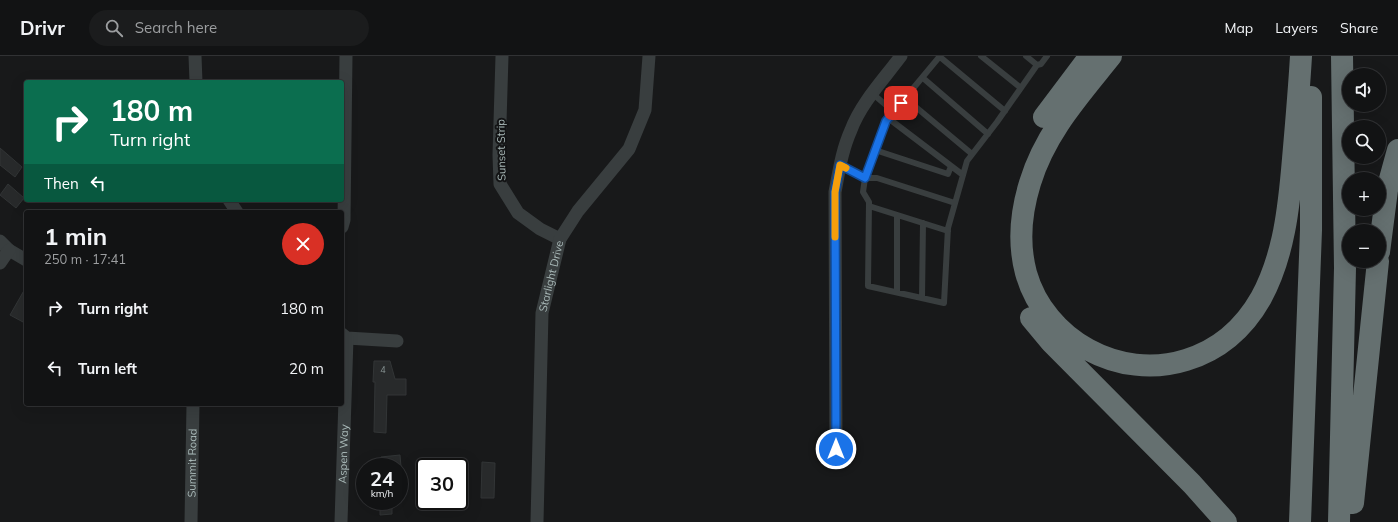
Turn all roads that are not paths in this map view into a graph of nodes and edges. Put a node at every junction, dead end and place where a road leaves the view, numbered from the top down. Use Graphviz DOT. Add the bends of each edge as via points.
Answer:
graph roads {
  1 [pos="195,56"];
  2 [pos="346,56"];
  3 [pos="502,56"];
  4 [pos="649,56"];
  5 [pos="901,56"];
  6 [pos="940,56"];
  7 [pos="981,56"];
  8 [pos="1026,56"];
  9 [pos="1047,56"];
  10 [pos="1090,56"];
  11 [pos="1111,56"];
  12 [pos="1301,56"];
  13 [pos="1310,56"];
  14 [pos="1342,56"];
  15 [pos="1037,65"];
  16 [pos="923,78"];
  17 [pos="196,80"];
  18 [pos="1021,88"];
  19 [pos="873,94"];
  20 [pos="906,98"];
  21 [pos="1005,110"];
  22 [pos="894,112"];
  23 [pos="888,118"];
  24 [pos="988,134"];
  25 [pos="875,150"];
  26 [pos="1398,150"];
  27 [pos="972,154"];
  28 [pos="840,165"];
  29 [pos="951,166"];
  30 [pos="963,175"];
  31 [pos="865,178"];
  32 [pos="955,203"];
  33 [pos="869,206"];
  34 [pos="897,215"];
  35 [pos="344,220"];
  36 [pos="924,223"];
  37 [pos="1383,224"];
  38 [pos="948,230"];
  39 [pos="560,240"];
  40 [pos="4,246"];
  41 [pos="24,259"];
  42 [pos="0,263"];
  43 [pos="1377,268"];
  44 [pos="896,292"];
  45 [pos="922,298"];
  46 [pos="344,336"];
  47 [pos="397,341"];
  48 [pos="193,406"];
  49 [pos="343,406"];
  50 [pos="836,449"];
  51 [pos="191,522"];
  52 [pos="341,522"];
  53 [pos="537,522"];
  54 [pos="1226,522"];
  55 [pos="1300,522"];
  56 [pos="1340,522"];
  57 [pos="1351,522"];
  1 -- 17 [label="street"];
  2 -- 35 [label="street"];
  3 -- 39 [label="street, Sunset Strip" via="500,184 518,213"];
  4 -- 39 [label="street, Starlight Drive" via="645,110 629,149 578,212"];
  5 -- 19 [label="street"];
  6 -- 16 [label="lane"];
  6 -- 21 [label="lane"];
  7 -- 18 [label="lane"];
  8 -- 15 [label="lane"];
  9 -- 15 [label="lane"];
  10 -- 54 [label="highway" via="1040,125 1026,151 1016,179 1008,212 1007,235 1013,282 1026,309 1047,338 1188,479"];
  11 -- 12 [label="highway" via="1060,120 1042,151 1023,208 1022,255 1036,297 1045,312 1064,333 1087,350 1104,358 1148,366 1182,361 1220,344 1247,319 1266,288 1280,251 1286,219"];
  13 -- 55 [label="highway" via="1311,222"];
  14 -- 56 [label="highway" via="1345,268"];
  15 -- 18 [label="lane"];
  16 -- 20 [label="lane"];
  16 -- 24 [label="lane"];
  18 -- 21 [label="lane"];
  19 -- 22 [label="lane"];
  19 -- 28 [label="street" via="851,129"];
  20 -- 22 [label="lane"];
  20 -- 27 [label="lane"];
  21 -- 24 [label="lane"];
  22 -- 23 [label="lane"];
  23 -- 25 [label="lane"];
  23 -- 29 [label="lane"];
  24 -- 27 [label="lane"];
  25 -- 29 [label="lane" via="948,174"];
  25 -- 31 [label="lane"];
  26 -- 37 [label="highway" via="1387,190"];
  27 -- 30 [label="lane"];
  28 -- 31 [label="lane"];
  28 -- 50 [label="street" via="835,192"];
  29 -- 30 [label="lane"];
  30 -- 32 [label="lane"];
  31 -- 32 [label="lane" via="877,178"];
  31 -- 33 [label="lane" via="863,192"];
  32 -- 38 [label="lane"];
  33 -- 34 [label="lane"];
  33 -- 44 [label="lane" via="868,286"];
  34 -- 36 [label="lane"];
  34 -- 44 [label="lane"];
  36 -- 38 [label="lane"];
  36 -- 45 [label="lane"];
  38 -- 45 [label="lane" via="944,303"];
  39 -- 53 [label="street, Starlight Drive" via="542,313"];
  40 -- 41 [label="street"];
  40 -- 42 [label="street"];
  43 -- 57 [label="highway"];
  44 -- 45 [label="lane"];
  46 -- 47 [label="street"];
  48 -- 51 [label="street, Summit Road"];
  49 -- 52 [label="street, Aspen Way"];
}
